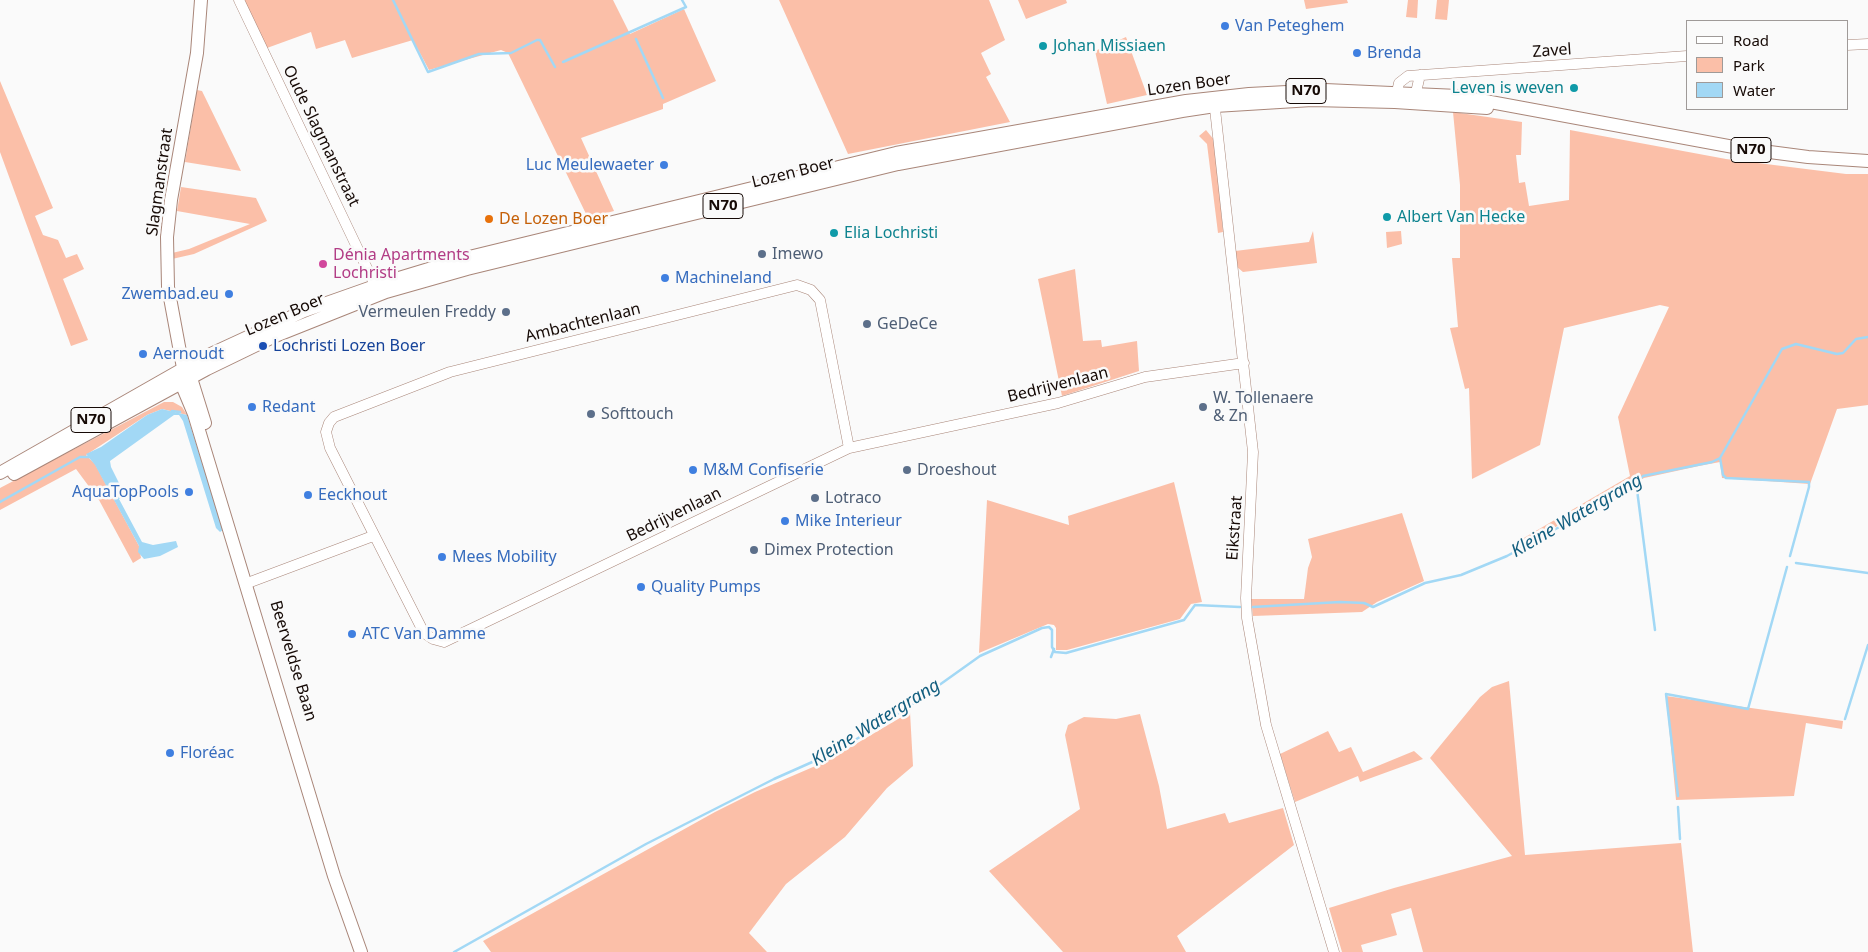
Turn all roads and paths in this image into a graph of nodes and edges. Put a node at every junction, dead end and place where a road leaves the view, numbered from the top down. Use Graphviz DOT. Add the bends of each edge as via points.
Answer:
graph roads {
  1 [pos="201,0"];
  2 [pos="239,0"];
  3 [pos="1868,44"];
  4 [pos="1848,45"];
  5 [pos="1686,56"];
  6 [pos="1420,75"];
  7 [pos="1396,97"];
  8 [pos="1415,98"];
  9 [pos="1215,102"];
  10 [pos="1868,161"];
  11 [pos="376,285"];
  12 [pos="1244,363"];
  13 [pos="182,368"];
  14 [pos="186,381"];
  15 [pos="849,448"];
  16 [pos="0,474"];
  17 [pos="0,482"];
  18 [pos="373,536"];
  19 [pos="249,583"];
  20 [pos="361,952"];
  21 [pos="368,952"];
  22 [pos="1334,952"];
  1 -- 13 [label="main road, Slagmanstraat" via="197,53 167,237 168,287"];
  2 -- 11 [label="street, Oude Slagmanstraat"];
  3 -- 4 [label="street"];
  5 -- 6 [label="street, Zavel"];
  6 -- 7 [label="street, Zavel" via="1402,79"];
  6 -- 8 [label="street"];
  7 -- 8 [label="main road, N70"];
  7 -- 9 [label="main road, N70"];
  8 -- 10 [label="main road, N70" via="1510,111 1527,109 1739,148"];
  9 -- 11 [label="main road, Lozen Boer / N70" via="896,153 465,258"];
  9 -- 12 [label="street, Eikstraat"];
  9 -- 14 [label="main road, Lozen Boer / N70" via="898,164 467,269 386,292 328,314 238,353"];
  11 -- 13 [label="main road, N70" via="259,330"];
  12 -- 15 [label="street, Bedrijvenlaan" via="1145,376 1058,403"];
  12 -- 22 [label="street, Eikstraat" via="1253,452 1247,618 1266,725"];
  13 -- 14 [label="main road"];
  13 -- 16 [label="main road, N70"];
  14 -- 17 [label="main road, N70"];
  14 -- 19 [label="main road, Beerveldse Baan"];
  15 -- 18 [label="street, Bedrijvenlaan" via="444,642 424,633"];
  15 -- 18 [label="street, Ambachtenlaan" via="820,300 810,290 797,285 450,372 334,417 326,440"];
  18 -- 19 [label="street"];
  19 -- 20 [label="main road, Beerveldse Baan" via="334,876"];
  19 -- 21 [label="main road, Beerveldse Baan"];
}
